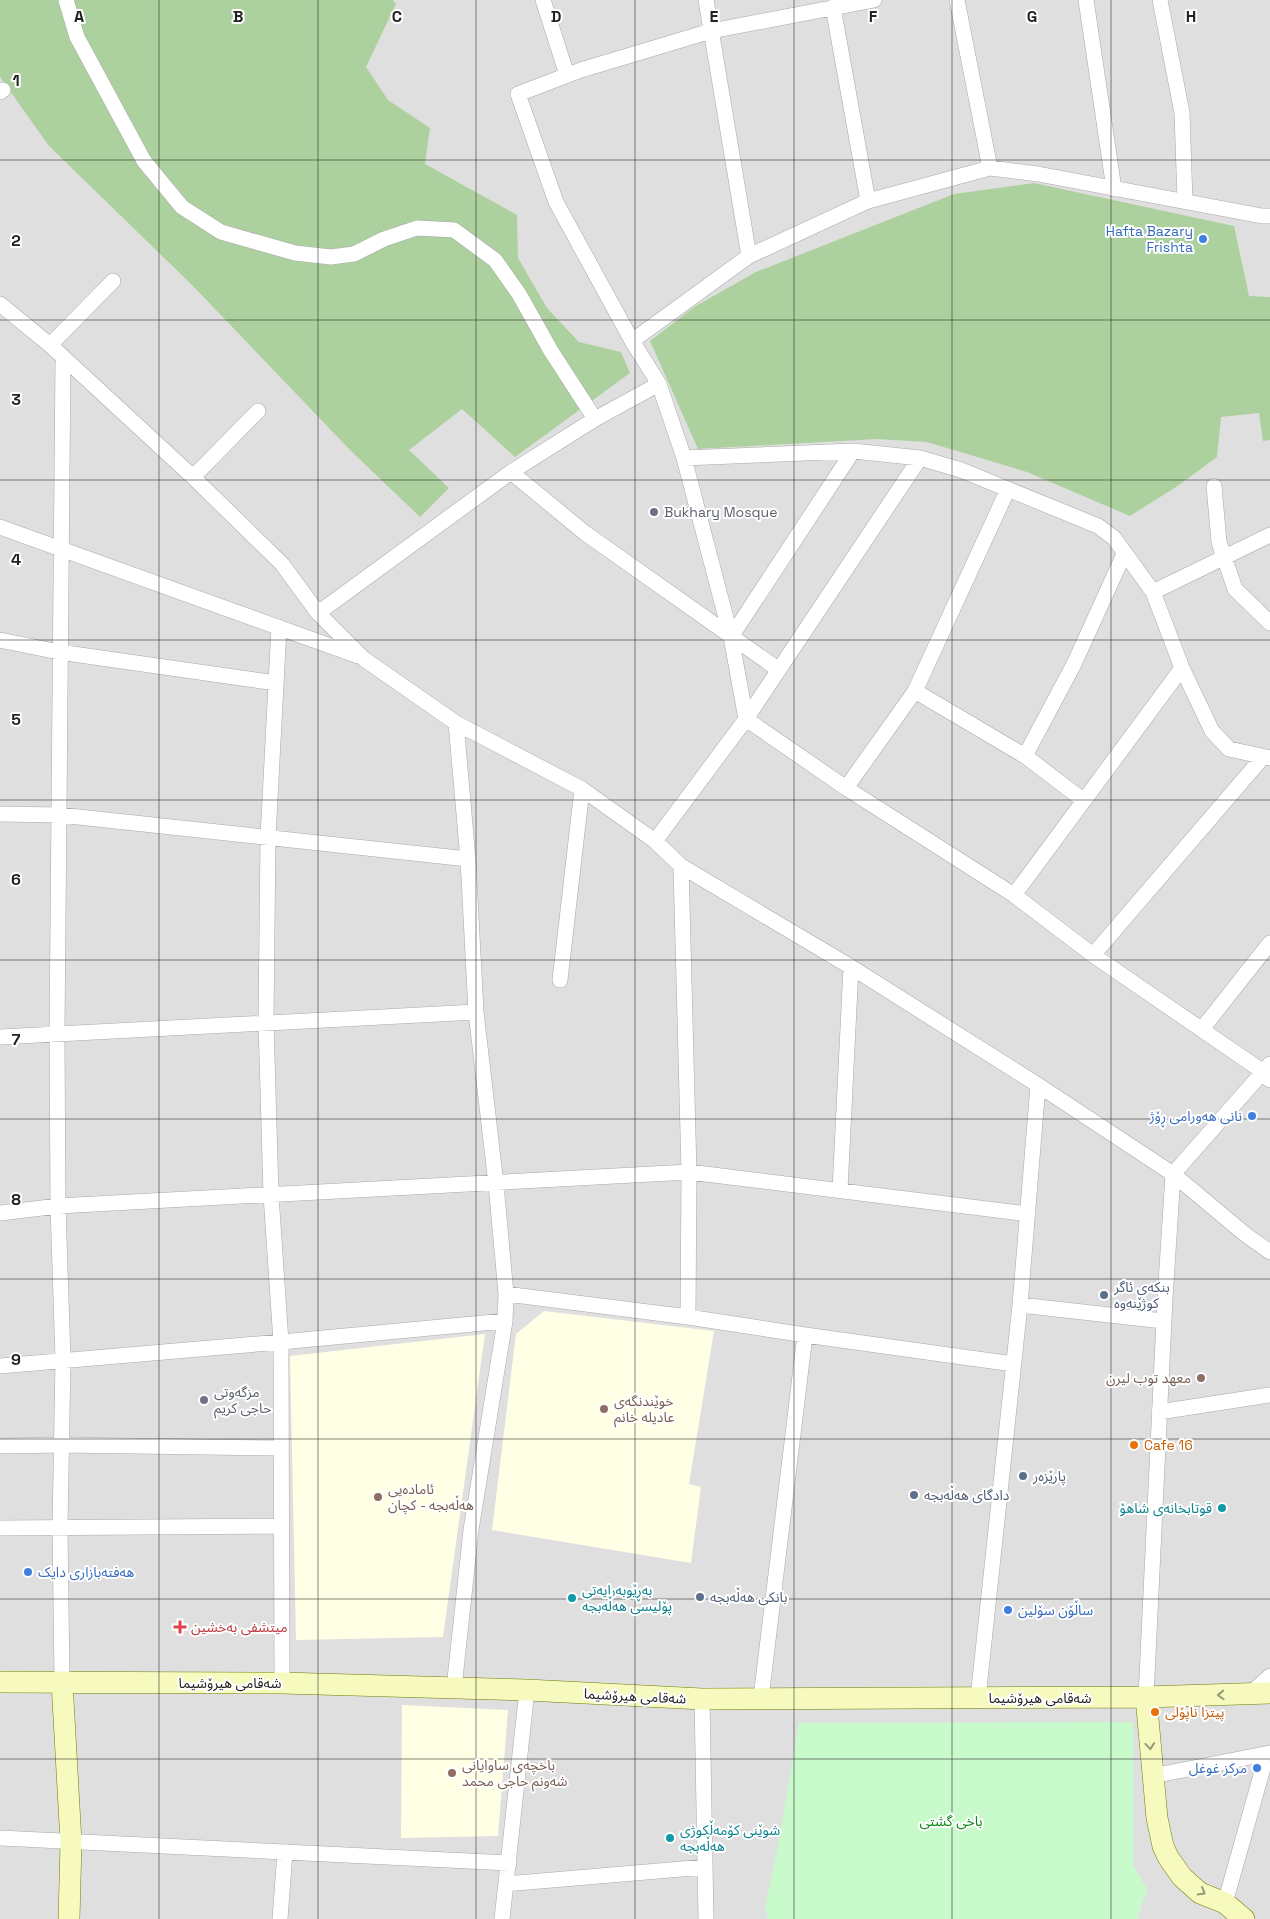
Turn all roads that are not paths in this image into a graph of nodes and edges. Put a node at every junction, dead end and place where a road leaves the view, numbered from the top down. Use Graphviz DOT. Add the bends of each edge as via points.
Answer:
graph roads {
  1 [pos="66,0"];
  2 [pos="543,0"];
  3 [pos="706,0"];
  4 [pos="874,0"];
  5 [pos="957,0"];
  6 [pos="1086,0"];
  7 [pos="1160,0"];
  8 [pos="833,7"];
  9 [pos="711,31"];
  10 [pos="566,75"];
  11 [pos="990,168"];
  12 [pos="1114,189"];
  13 [pos="868,201"];
  14 [pos="1185,201"];
  15 [pos="1270,216"];
  16 [pos="750,256"];
  17 [pos="112,281"];
  18 [pos="0,304"];
  19 [pos="632,341"];
  20 [pos="50,345"];
  21 [pos="63,358"];
  22 [pos="659,384"];
  23 [pos="258,411"];
  24 [pos="595,419"];
  25 [pos="854,451"];
  26 [pos="684,458"];
  27 [pos="920,458"];
  28 [pos="511,472"];
  29 [pos="192,477"];
  30 [pos="1214,486"];
  31 [pos="1008,488"];
  32 [pos="0,528"];
  33 [pos="1270,535"];
  34 [pos="60,548"];
  35 [pos="1124,554"];
  36 [pos="1224,558"];
  37 [pos="1153,592"];
  38 [pos="318,613"];
  39 [pos="1270,623"];
  40 [pos="279,627"];
  41 [pos="731,637"];
  42 [pos="0,640"];
  43 [pos="59,652"];
  44 [pos="364,658"];
  45 [pos="1182,668"];
  46 [pos="779,670"];
  47 [pos="276,683"];
  48 [pos="915,691"];
  49 [pos="746,719"];
  50 [pos="456,723"];
  51 [pos="1025,756"];
  52 [pos="1267,757"];
  53 [pos="846,788"];
  54 [pos="582,789"];
  55 [pos="1083,800"];
  56 [pos="0,814"];
  57 [pos="60,815"];
  58 [pos="268,837"];
  59 [pos="655,841"];
  60 [pos="468,859"];
  61 [pos="681,866"];
  62 [pos="1014,895"];
  63 [pos="1270,943"];
  64 [pos="1093,955"];
  65 [pos="851,967"];
  66 [pos="560,980"];
  67 [pos="476,1012"];
  68 [pos="266,1022"];
  69 [pos="1202,1029"];
  70 [pos="57,1034"];
  71 [pos="0,1037"];
  72 [pos="1267,1072"];
  73 [pos="1038,1085"];
  74 [pos="689,1172"];
  75 [pos="1173,1174"];
  76 [pos="496,1184"];
  77 [pos="840,1190"];
  78 [pos="271,1195"];
  79 [pos="58,1206"];
  80 [pos="0,1213"];
  81 [pos="1028,1214"];
  82 [pos="1270,1252"];
  83 [pos="506,1294"];
  84 [pos="1020,1305"];
  85 [pos="688,1316"];
  86 [pos="505,1321"];
  87 [pos="1163,1321"];
  88 [pos="805,1335"];
  89 [pos="281,1342"];
  90 [pos="63,1360"];
  91 [pos="1013,1364"];
  92 [pos="0,1366"];
  93 [pos="1270,1395"];
  94 [pos="1159,1412"];
  95 [pos="62,1445"];
  96 [pos="0,1446"];
  97 [pos="281,1448"];
  98 [pos="281,1526"];
  99 [pos="60,1527"];
  100 [pos="0,1528"];
  101 [pos="1270,1676"];
  102 [pos="0,1682"];
  103 [pos="62,1682"];
  104 [pos="282,1683"];
  105 [pos="454,1688"];
  106 [pos="527,1690"];
  107 [pos="1260,1694"];
  108 [pos="1146,1697"];
  109 [pos="761,1698"];
  110 [pos="978,1698"];
  111 [pos="702,1699"];
  112 [pos="1269,1753"];
  113 [pos="1152,1776"];
  114 [pos="0,1838"];
  115 [pos="70,1842"];
  116 [pos="285,1852"];
  117 [pos="509,1863"];
  118 [pos="705,1867"];
  119 [pos="506,1884"];
  120 [pos="1225,1904"];
  121 [pos="708,1918"];
  122 [pos="69,1919"];
  123 [pos="280,1919"];
  124 [pos="502,1919"];
  125 [pos="1244,1919"];
  1 -- 24 [label="street" via="77,37 144,161 182,208 221,232 295,253 332,257 354,254 417,228 454,230 494,260 519,294"];
  2 -- 10 [label="street"];
  3 -- 9 [label="street"];
  4 -- 8 [label="street"];
  5 -- 11 [label="street"];
  6 -- 12 [label="street"];
  7 -- 14 [label="street" via="1182,113"];
  8 -- 9 [label="street"];
  8 -- 13 [label="street"];
  9 -- 10 [label="street"];
  9 -- 16 [label="street"];
  10 -- 19 [label="street" via="518,94 556,202"];
  11 -- 12 [label="street"];
  11 -- 13 [label="street"];
  12 -- 14 [label="street"];
  13 -- 16 [label="street"];
  14 -- 15 [label="street"];
  16 -- 19 [label="street"];
  17 -- 20 [label="street"];
  18 -- 20 [label="street"];
  19 -- 22 [label="street"];
  20 -- 21 [label="street"];
  21 -- 29 [label="street"];
  21 -- 34 [label="street"];
  22 -- 24 [label="street"];
  22 -- 26 [label="street"];
  23 -- 29 [label="street"];
  24 -- 28 [label="street"];
  25 -- 26 [label="street"];
  25 -- 27 [label="street"];
  25 -- 41 [label="street"];
  26 -- 41 [label="street"];
  27 -- 31 [label="street"];
  27 -- 46 [label="street"];
  28 -- 38 [label="street"];
  28 -- 41 [label="street" via="585,533"];
  29 -- 38 [label="street" via="282,564"];
  30 -- 36 [label="street" via="1219,542"];
  31 -- 35 [label="street" via="1098,526 1114,538"];
  31 -- 48 [label="street"];
  32 -- 34 [label="street"];
  33 -- 36 [label="street"];
  34 -- 40 [label="street"];
  34 -- 43 [label="street"];
  35 -- 37 [label="street"];
  35 -- 51 [label="street" via="1074,664"];
  36 -- 37 [label="street"];
  36 -- 39 [label="street" via="1235,589"];
  37 -- 45 [label="street"];
  38 -- 44 [label="street"];
  40 -- 44 [label="street"];
  40 -- 47 [label="street"];
  41 -- 46 [label="street"];
  41 -- 49 [label="street"];
  42 -- 43 [label="street"];
  43 -- 47 [label="street"];
  43 -- 57 [label="street"];
  44 -- 50 [label="street"];
  45 -- 52 [label="street" via="1212,731 1229,749"];
  45 -- 55 [label="street"];
  46 -- 49 [label="street"];
  47 -- 58 [label="street"];
  48 -- 51 [label="street"];
  48 -- 53 [label="street"];
  49 -- 53 [label="street"];
  49 -- 59 [label="street"];
  50 -- 54 [label="street"];
  50 -- 60 [label="street"];
  51 -- 55 [label="street"];
  52 -- 64 [label="street"];
  53 -- 62 [label="street"];
  54 -- 59 [label="street"];
  54 -- 66 [label="street"];
  55 -- 62 [label="street"];
  56 -- 57 [label="street"];
  57 -- 58 [label="street"];
  57 -- 70 [label="street"];
  58 -- 60 [label="street"];
  58 -- 68 [label="street"];
  59 -- 61 [label="street"];
  60 -- 67 [label="street"];
  61 -- 65 [label="street"];
  61 -- 74 [label="street"];
  62 -- 64 [label="street"];
  63 -- 69 [label="street"];
  64 -- 69 [label="street"];
  65 -- 73 [label="street"];
  65 -- 77 [label="street"];
  67 -- 68 [label="street"];
  67 -- 76 [label="street"];
  68 -- 70 [label="street"];
  68 -- 78 [label="street"];
  69 -- 72 [label="street"];
  70 -- 71 [label="street"];
  70 -- 79 [label="street"];
  72 -- 75 [label="street"];
  73 -- 75 [label="street"];
  73 -- 81 [label="street"];
  74 -- 76 [label="street"];
  74 -- 77 [label="street"];
  74 -- 85 [label="street"];
  75 -- 82 [label="street"];
  75 -- 87 [label="street"];
  76 -- 78 [label="street"];
  76 -- 83 [label="street"];
  77 -- 81 [label="street"];
  78 -- 79 [label="street"];
  78 -- 89 [label="street"];
  79 -- 80 [label="street"];
  79 -- 90 [label="street"];
  81 -- 84 [label="street"];
  83 -- 85 [label="street"];
  83 -- 86 [label="street"];
  84 -- 87 [label="street"];
  84 -- 91 [label="street"];
  85 -- 88 [label="street"];
  86 -- 89 [label="street"];
  86 -- 105 [label="street" via="471,1530"];
  87 -- 94 [label="street"];
  88 -- 91 [label="street"];
  88 -- 109 [label="street"];
  89 -- 90 [label="street"];
  89 -- 97 [label="street"];
  90 -- 92 [label="street"];
  90 -- 95 [label="street"];
  91 -- 110 [label="street"];
  93 -- 94 [label="street"];
  94 -- 108 [label="street"];
  95 -- 96 [label="street"];
  95 -- 97 [label="street"];
  95 -- 99 [label="street"];
  97 -- 98 [label="street"];
  98 -- 99 [label="street"];
  98 -- 104 [label="street"];
  99 -- 100 [label="street"];
  99 -- 103 [label="street"];
  101 -- 107 [label="street"];
  102 -- 103 [label="main road, شەقامی هیرۆشیما"];
  103 -- 104 [label="main road, شەقامی هیرۆشیما"];
  103 -- 115 [label="main road"];
  104 -- 105 [label="main road, شەقامی هیرۆشیما"];
  105 -- 106 [label="main road, شەقامی هیرۆشیما"];
  106 -- 111 [label="main road, شەقامی هیرۆشیما"];
  106 -- 117 [label="street"];
  107 -- 108 [label="main road, شەقامی هیرۆشیما, one-way"];
  108 -- 110 [label="main road, شەقامی هیرۆشیما"];
  108 -- 113 [label="main road, one-way"];
  109 -- 110 [label="main road, شەقامی هیرۆشیما"];
  109 -- 111 [label="main road, شەقامی هیرۆشیما"];
  111 -- 118 [label="street"];
  112 -- 113 [label="street"];
  112 -- 120 [label="street"];
  113 -- 120 [label="main road, one-way" via="1157,1818 1168,1857 1182,1877 1200,1893"];
  114 -- 115 [label="street"];
  115 -- 116 [label="street"];
  115 -- 122 [label="main road"];
  116 -- 117 [label="street"];
  116 -- 123 [label="street"];
  117 -- 119 [label="street"];
  118 -- 119 [label="street"];
  118 -- 121 [label="street"];
  119 -- 124 [label="street"];
  120 -- 125 [label="main road"];
}
